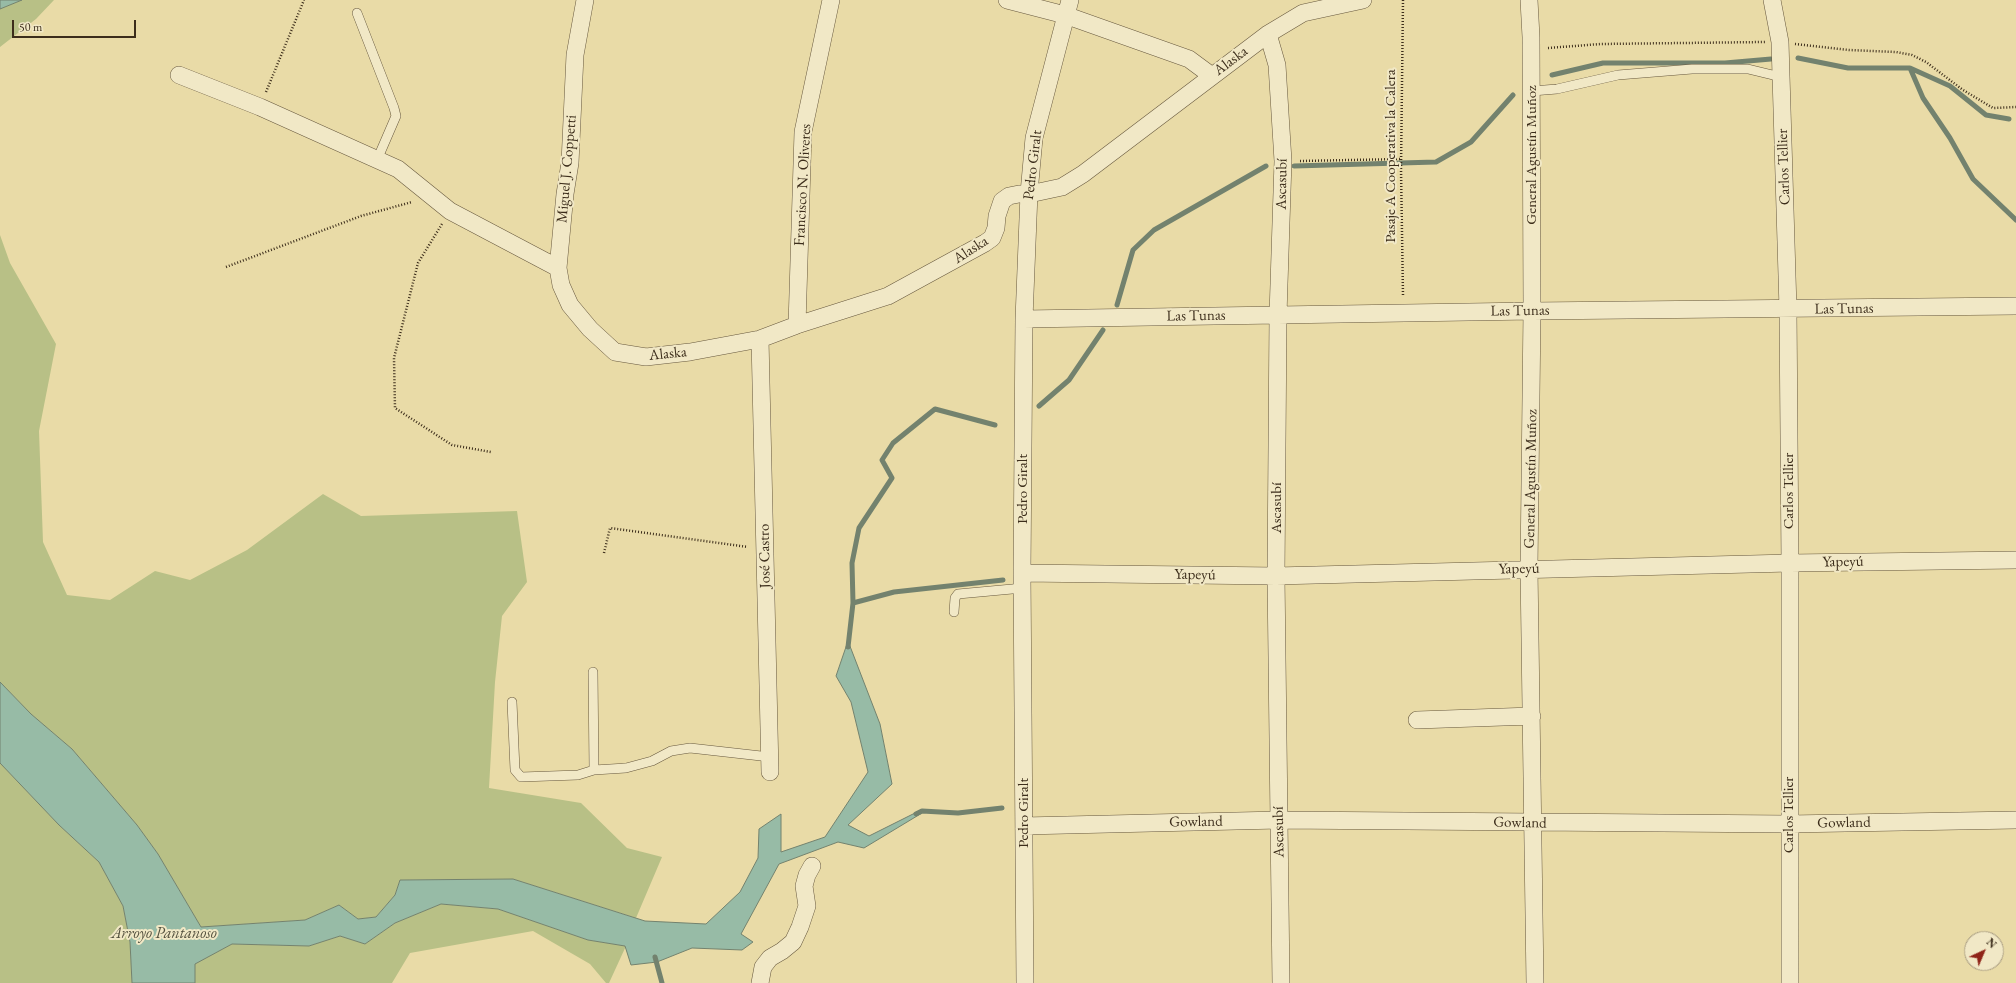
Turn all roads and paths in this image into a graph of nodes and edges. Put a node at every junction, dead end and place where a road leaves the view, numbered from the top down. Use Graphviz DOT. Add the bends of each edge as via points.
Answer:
graph roads {
  1 [pos="304,0"];
  2 [pos="585,0"];
  3 [pos="831,0"];
  4 [pos="1007,0"];
  5 [pos="1362,0"];
  6 [pos="1403,0"];
  7 [pos="1530,0"];
  8 [pos="1772,0"];
  9 [pos="1068,8"];
  10 [pos="357,13"];
  11 [pos="1268,34"];
  12 [pos="179,75"];
  13 [pos="1212,76"];
  14 [pos="1781,77"];
  15 [pos="1532,91"];
  16 [pos="260,107"];
  17 [pos="1401,159"];
  18 [pos="377,160"];
  19 [pos="1283,161"];
  20 [pos="1029,193"];
  21 [pos="431,196"];
  22 [pos="450,211"];
  23 [pos="226,267"];
  24 [pos="558,268"];
  25 [pos="2016,306"];
  26 [pos="1788,310"];
  27 [pos="1532,311"];
  28 [pos="1403,313"];
  29 [pos="1278,315"];
  30 [pos="1024,319"];
  31 [pos="796,325"];
  32 [pos="590,330"];
  33 [pos="760,339"];
  34 [pos="491,452"];
  35 [pos="764,550"];
  36 [pos="604,552"];
  37 [pos="2016,560"];
  38 [pos="1790,563"];
  39 [pos="1530,569"];
  40 [pos="1276,576"];
  41 [pos="1022,580"];
  42 [pos="954,612"];
  43 [pos="593,672"];
  44 [pos="512,702"];
  45 [pos="1532,716"];
  46 [pos="1417,720"];
  47 [pos="770,765"];
  48 [pos="594,770"];
  49 [pos="1279,820"];
  50 [pos="2016,820"];
  51 [pos="1533,823"];
  52 [pos="1789,824"];
  53 [pos="1024,826"];
  54 [pos="812,866"];
  55 [pos="760,983"];
  56 [pos="1025,983"];
  57 [pos="1281,983"];
  58 [pos="1535,983"];
  59 [pos="1790,983"];
  1 -- 16 [label="path"];
  2 -- 24 [label="street, Miguel J. Coppetti" via="575,55 570,163"];
  3 -- 31 [label="street, Francisco N. Oliveres" via="804,132"];
  4 -- 9 [label="street"];
  5 -- 11 [label="street, Alaska" via="1303,13"];
  6 -- 17 [label="path, Pasaje A Cooperativa la Calera"];
  7 -- 15 [label="street, General Agustín Muñoz"];
  8 -- 14 [label="street, Carlos Tellier" via="1780,42"];
  9 -- 13 [label="street" via="1189,59"];
  9 -- 20 [label="street, Pedro Giralt" via="1034,138"];
  10 -- 18 [label="lane" via="396,116"];
  11 -- 13 [label="street, Alaska"];
  11 -- 19 [label="street, Ascasubí" via="1277,65"];
  12 -- 16 [label="street"];
  13 -- 20 [label="street, Alaska" via="1083,174 1062,187"];
  14 -- 15 [label="lane" via="1748,69 1692,69 1618,75 1558,89"];
  14 -- 26 [label="street, Carlos Tellier"];
  15 -- 27 [label="street, General Agustín Muñoz"];
  16 -- 18 [label="street"];
  17 -- 19 [label="path"];
  17 -- 28 [label="path, Pasaje A Cooperativa la Calera"];
  18 -- 21 [label="street" via="398,169"];
  19 -- 29 [label="street, Ascasubí"];
  20 -- 30 [label="street, Pedro Giralt"];
  20 -- 31 [label="street, Alaska" via="1009,196 1002,201 992,238 975,250 888,296"];
  21 -- 22 [label="street"];
  21 -- 23 [label="path" via="361,216"];
  22 -- 24 [label="street"];
  22 -- 34 [label="path" via="418,263 394,358 395,408 452,445"];
  24 -- 32 [label="street, Miguel J. Coppetti" via="560,285 570,305"];
  25 -- 26 [label="street, Las Tunas"];
  26 -- 27 [label="street, Las Tunas"];
  26 -- 38 [label="street, Carlos Tellier"];
  27 -- 28 [label="street, Las Tunas"];
  27 -- 39 [label="street, General Agustín Muñoz"];
  28 -- 29 [label="street, Las Tunas"];
  29 -- 30 [label="street, Las Tunas"];
  29 -- 40 [label="street, Ascasubí"];
  30 -- 41 [label="street, Pedro Giralt"];
  31 -- 33 [label="street, Alaska"];
  32 -- 33 [label="street, Alaska" via="615,352 646,357"];
  33 -- 35 [label="street, José Castro"];
  35 -- 36 [label="path" via="610,528"];
  35 -- 47 [label="street, José Castro"];
  37 -- 38 [label="street, Yapeyú"];
  38 -- 39 [label="street, Yapeyú"];
  38 -- 52 [label="street, Carlos Tellier"];
  39 -- 40 [label="street, Yapeyú"];
  39 -- 45 [label="street, General Agustín Muñoz"];
  40 -- 41 [label="street, Yapeyú"];
  40 -- 49 [label="street, Ascasubí"];
  41 -- 42 [label="lane" via="958,594 955,598"];
  41 -- 53 [label="street, Pedro Giralt"];
  43 -- 48 [label="lane"];
  44 -- 48 [label="lane" via="515,770 521,777 578,775"];
  45 -- 46 [label="street"];
  45 -- 51 [label="street, General Agustín Muñoz"];
  47 -- 48 [label="lane" via="690,748 671,751 652,761 626,768"];
  49 -- 51 [label="street, Gowland"];
  49 -- 53 [label="street, Gowland"];
  49 -- 57 [label="street, Ascasubí"];
  50 -- 52 [label="street, Gowland"];
  51 -- 52 [label="street, Gowland"];
  51 -- 58 [label="street, General Agustín Muñoz"];
  52 -- 59 [label="street, Carlos Tellier"];
  53 -- 56 [label="street, Pedro Giralt"];
  54 -- 55 [label="street" via="804,886 807,906 800,927 793,942 763,966"];
}
